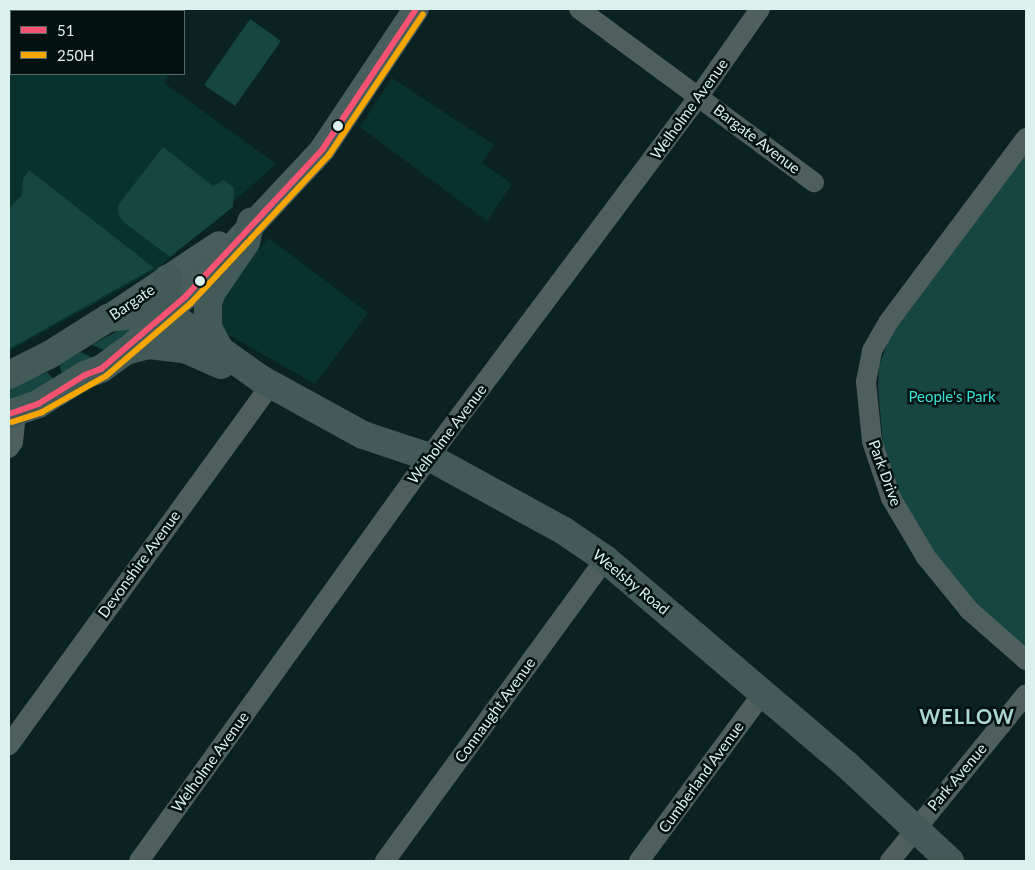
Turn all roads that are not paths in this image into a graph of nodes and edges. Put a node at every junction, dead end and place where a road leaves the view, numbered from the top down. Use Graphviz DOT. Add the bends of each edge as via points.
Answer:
graph roads {
  1 [pos="416,9"];
  2 [pos="579,9"];
  3 [pos="760,9"];
  4 [pos="699,96"];
  5 [pos="1026,138"];
  6 [pos="814,182"];
  7 [pos="251,222"];
  8 [pos="168,278"];
  9 [pos="164,315"];
  10 [pos="108,318"];
  11 [pos="219,348"];
  12 [pos="187,350"];
  13 [pos="126,351"];
  14 [pos="49,355"];
  15 [pos="9,375"];
  16 [pos="266,381"];
  17 [pos="69,385"];
  18 [pos="12,413"];
  19 [pos="9,448"];
  20 [pos="429,457"];
  21 [pos="605,559"];
  22 [pos="1026,660"];
  23 [pos="762,694"];
  24 [pos="1026,694"];
  25 [pos="9,745"];
  26 [pos="915,828"];
  27 [pos="139,861"];
  28 [pos="385,861"];
  29 [pos="639,861"];
  30 [pos="890,861"];
  31 [pos="950,861"];
  1 -- 7 [label="main road, Bargate" via="322,150"];
  2 -- 4 [label="street, Bargate Avenue"];
  3 -- 4 [label="street, Welholme Avenue"];
  4 -- 6 [label="street, Bargate Avenue"];
  4 -- 20 [label="street, Welholme Avenue"];
  5 -- 22 [label="street, Park Drive" via="889,321 872,351 866,382 872,441 896,506 926,557 969,610"];
  7 -- 8 [label="main road, Bargate"];
  7 -- 9 [label="main road, Bargate"];
  7 -- 11 [label="highway" via="246,242 208,302 208,327"];
  8 -- 9 [label="highway"];
  8 -- 10 [label="main road, Bargate"];
  9 -- 10 [label="highway, Weelsby Road"];
  9 -- 11 [label="highway, Weelsby Road"];
  9 -- 12 [label="highway" via="169,334"];
  9 -- 13 [label="main road, Bargate"];
  10 -- 14 [label="highway, Bargate"];
  11 -- 16 [label="highway, Weelsby Road"];
  12 -- 13 [label="highway, Weelsby Road" via="149,345"];
  12 -- 16 [label="highway, Weelsby Road" via="238,374"];
  13 -- 17 [label="highway, Bargate" via="101,369"];
  14 -- 15 [label="highway, Bargate"];
  14 -- 17 [label="highway"];
  16 -- 20 [label="highway, Weelsby Road" via="363,435"];
  16 -- 25 [label="street, Devonshire Avenue"];
  17 -- 18 [label="highway, Bargate"];
  18 -- 19 [label="street" via="13,442"];
  20 -- 21 [label="highway, Weelsby Road" via="564,531"];
  20 -- 27 [label="street, Welholme Avenue"];
  21 -- 23 [label="highway, Weelsby Road"];
  21 -- 28 [label="street, Connaught Avenue"];
  23 -- 26 [label="highway, Weelsby Road"];
  23 -- 29 [label="street, Cumberland Avenue"];
  24 -- 26 [label="street, Park Avenue"];
  26 -- 30 [label="street, Park Avenue"];
  26 -- 31 [label="highway, Weelsby Road"];
}
